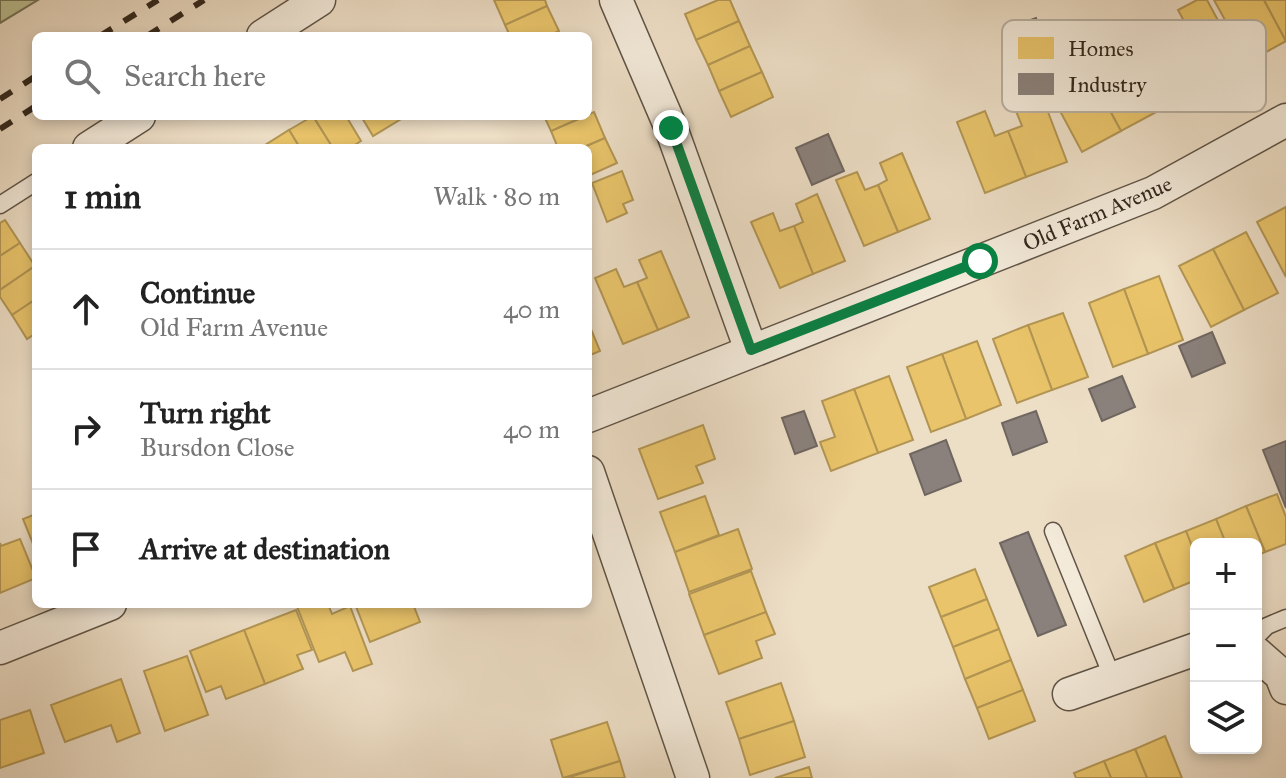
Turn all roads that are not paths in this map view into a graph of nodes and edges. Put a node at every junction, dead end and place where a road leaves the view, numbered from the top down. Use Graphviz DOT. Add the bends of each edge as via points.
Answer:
graph roads {
  1 [pos="319,0"];
  2 [pos="616,0"];
  3 [pos="269,32"];
  4 [pos="133,120"];
  5 [pos="1286,120"];
  6 [pos="95,144"];
  7 [pos="32,185"];
  8 [pos="0,205"];
  9 [pos="751,350"];
  10 [pos="592,414"];
  11 [pos="592,484"];
  12 [pos="1053,531"];
  13 [pos="100,608"];
  14 [pos="1286,618"];
  15 [pos="1262,631"];
  16 [pos="0,648"];
  17 [pos="1190,651"];
  18 [pos="1262,658"];
  19 [pos="1113,679"];
  20 [pos="1286,688"];
  21 [pos="1069,694"];
  22 [pos="693,778"];
  1 -- 3 [label="street"];
  2 -- 9 [label="street" via="671,128"];
  4 -- 6 [label="street"];
  5 -- 9 [label="street, Old Farm Avenue" via="1153,193"];
  7 -- 8 [label="lane"];
  9 -- 10 [label="street, Old Farm Avenue"];
  11 -- 22 [label="street"];
  12 -- 19 [label="lane"];
  13 -- 16 [label="street"];
  14 -- 15 [label="lane"];
  17 -- 19 [label="street"];
  18 -- 20 [label="street" via="1281,675"];
  19 -- 21 [label="street"];
}
